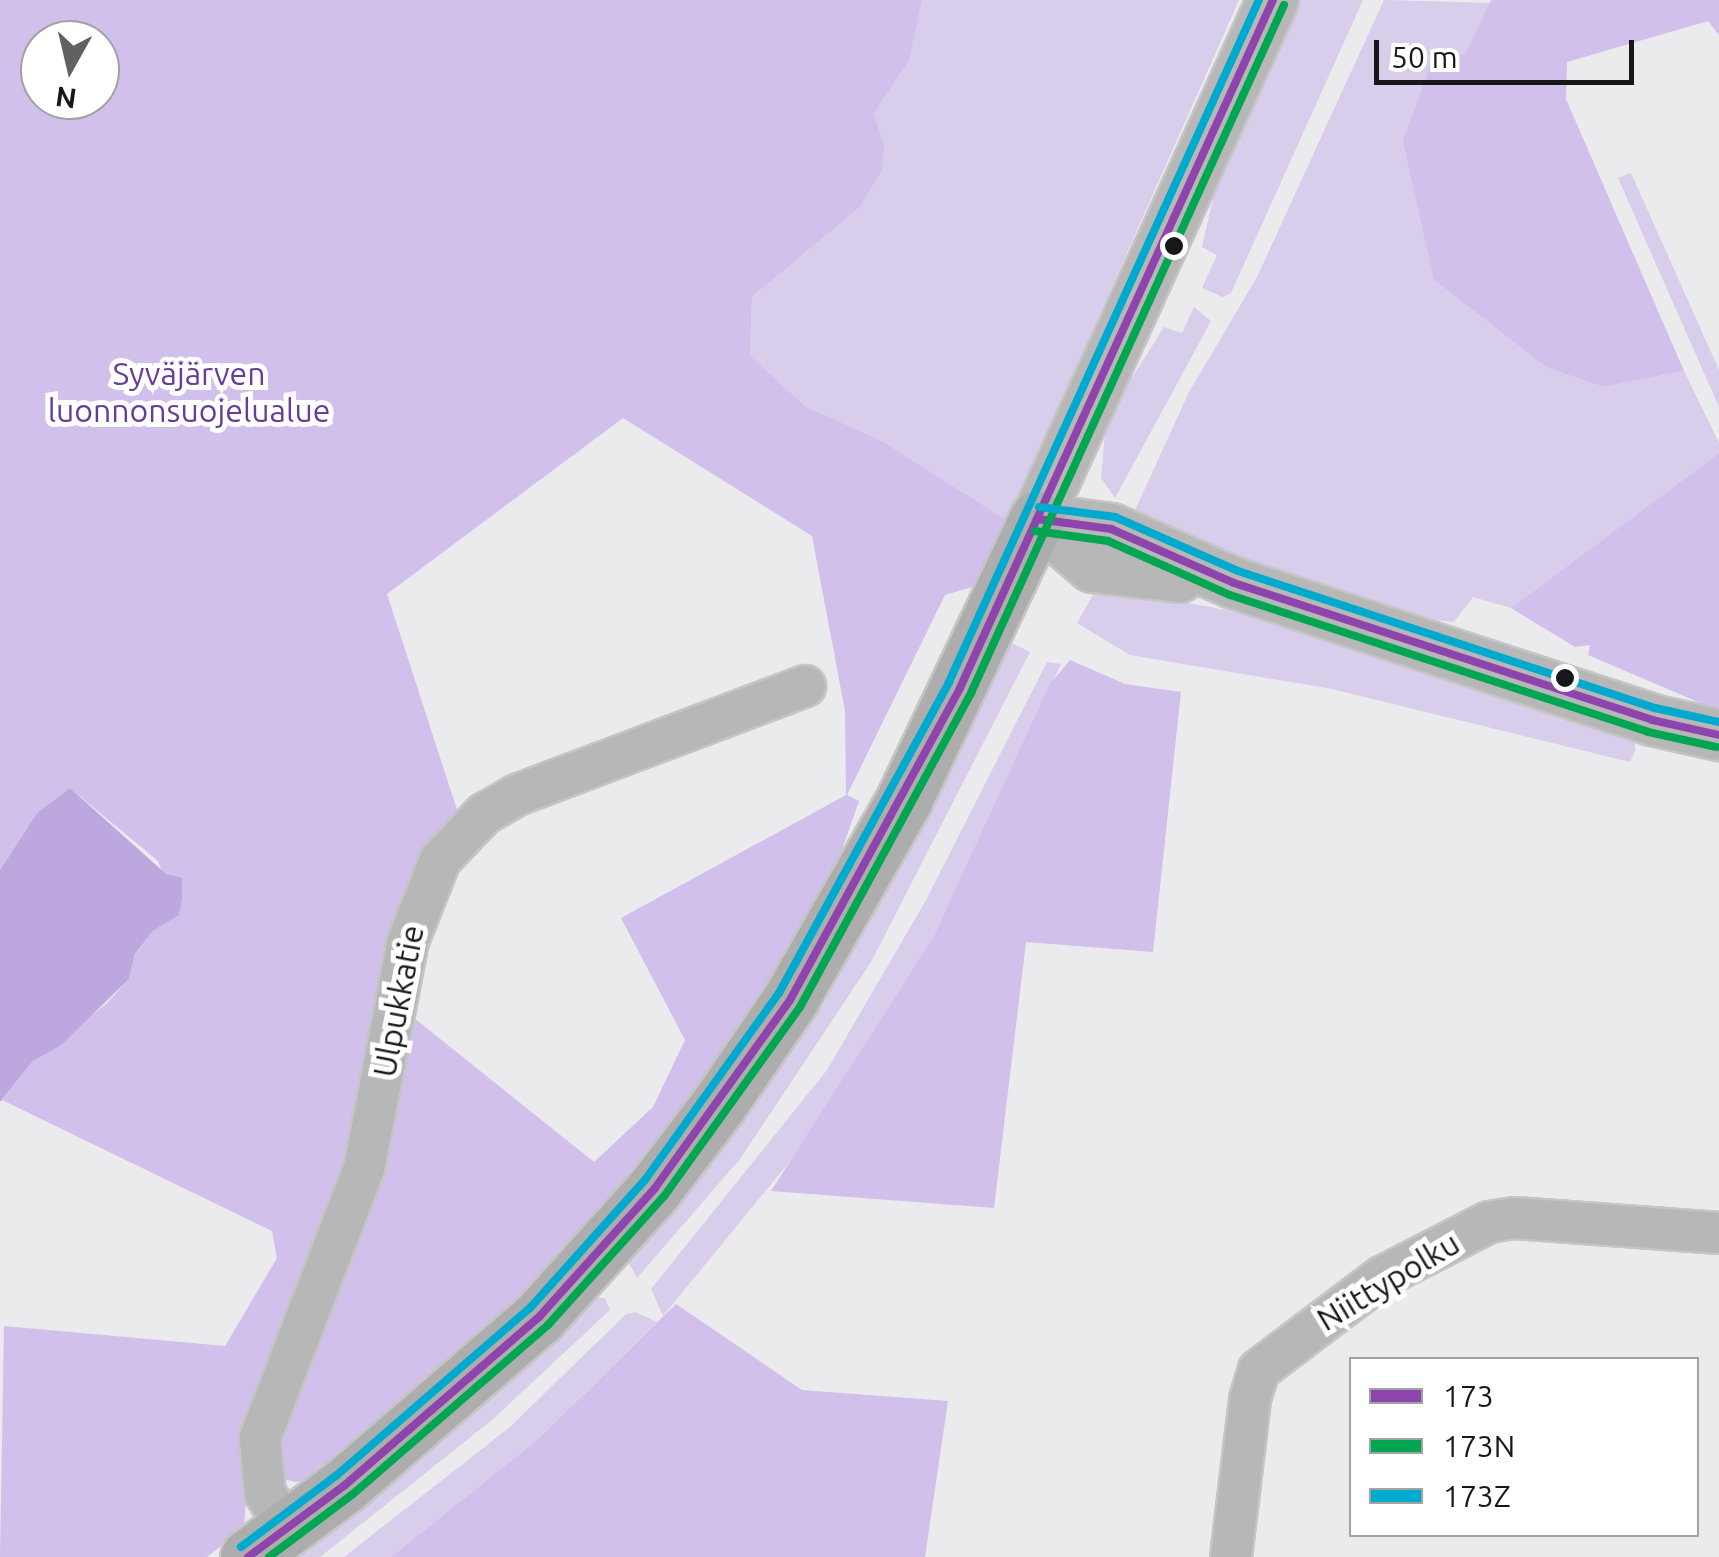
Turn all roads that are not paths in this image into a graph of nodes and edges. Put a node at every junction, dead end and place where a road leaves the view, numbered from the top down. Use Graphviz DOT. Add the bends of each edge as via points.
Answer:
graph roads {
  1 [pos="1273,0"];
  2 [pos="1037,519"];
  3 [pos="805,686"];
  4 [pos="1719,735"];
  5 [pos="1719,1234"];
  6 [pos="267,1542"];
  7 [pos="1231,1557"];
  1 -- 2 [label="street"];
  2 -- 4 [label="street" via="1093,567 1234,583 1652,720"];
  2 -- 6 [label="main road" via="904,800 790,1000 719,1104 655,1188 539,1317"];
  3 -- 6 [label="street, Ulpukkatie" via="517,795 484,814 440,860 416,908 364,1169 260,1438"];
  5 -- 7 [label="street, Niittypolku" via="1515,1218 1489,1222 1382,1277 1259,1370"];
}
